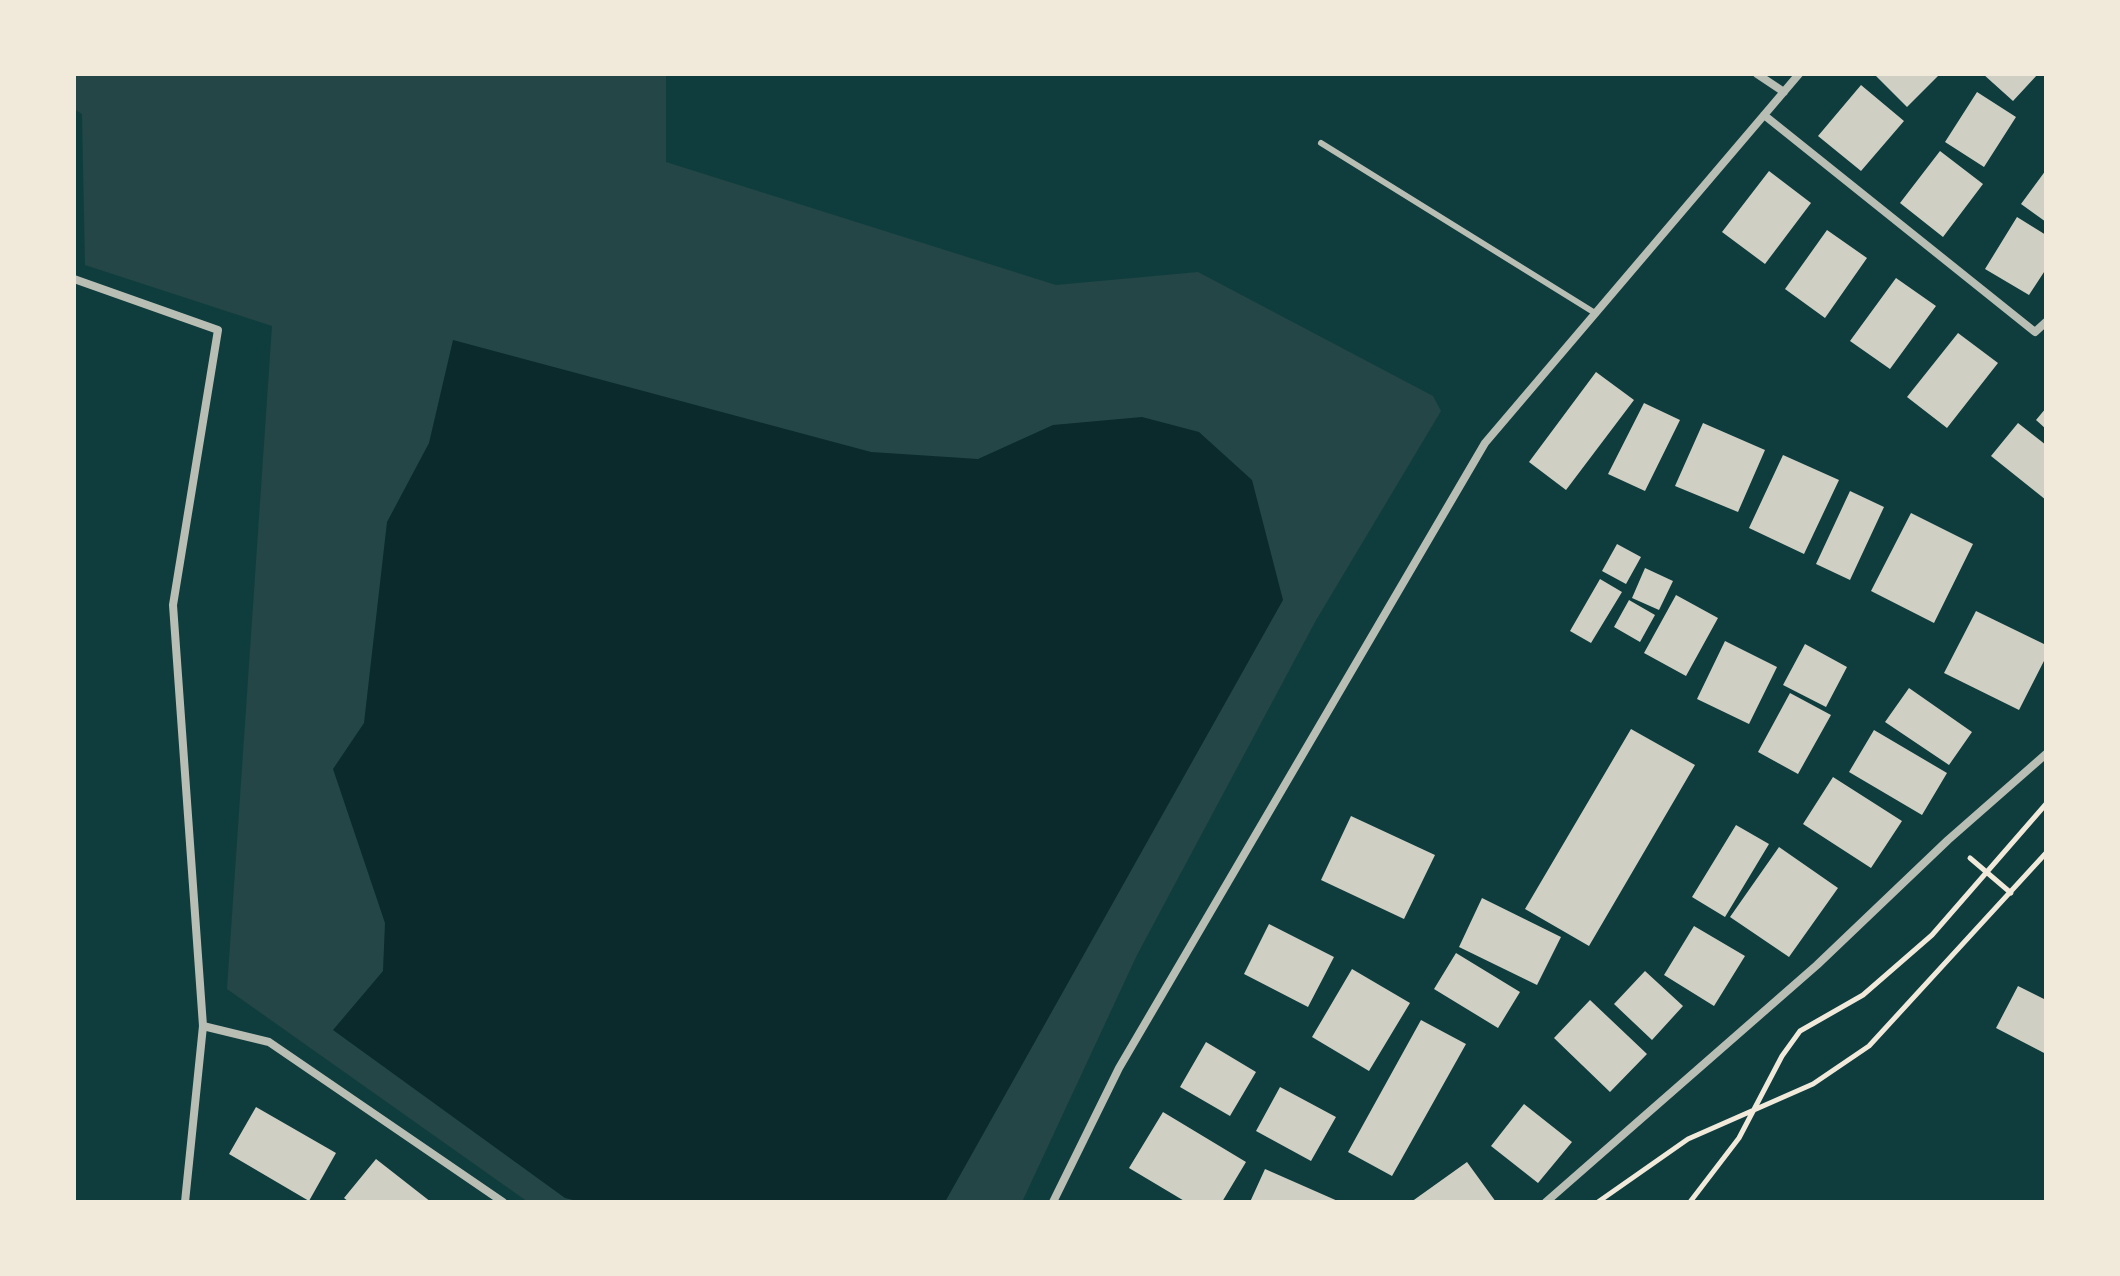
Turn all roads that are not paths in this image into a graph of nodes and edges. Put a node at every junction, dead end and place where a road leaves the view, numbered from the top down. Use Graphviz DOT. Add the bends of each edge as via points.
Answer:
graph roads {
  1 [pos="1757,74"];
  2 [pos="1799,74"];
  3 [pos="1784,92"];
  4 [pos="1764,115"];
  5 [pos="1321,143"];
  6 [pos="74,279"];
  7 [pos="1595,313"];
  8 [pos="2046,322"];
  9 [pos="2046,754"];
  10 [pos="203,1026"];
  11 [pos="185,1202"];
  12 [pos="503,1202"];
  13 [pos="1053,1202"];
  14 [pos="1546,1202"];
  1 -- 3 [label="street"];
  2 -- 3 [label="street"];
  3 -- 4 [label="street"];
  4 -- 7 [label="street"];
  4 -- 8 [label="street" via="2035,332"];
  5 -- 7 [label="lane"];
  6 -- 10 [label="street" via="218,330 173,605"];
  7 -- 13 [label="street" via="1485,443 1119,1068"];
  9 -- 14 [label="street" via="1817,965"];
  10 -- 11 [label="street"];
  10 -- 12 [label="street" via="269,1042"];
}
